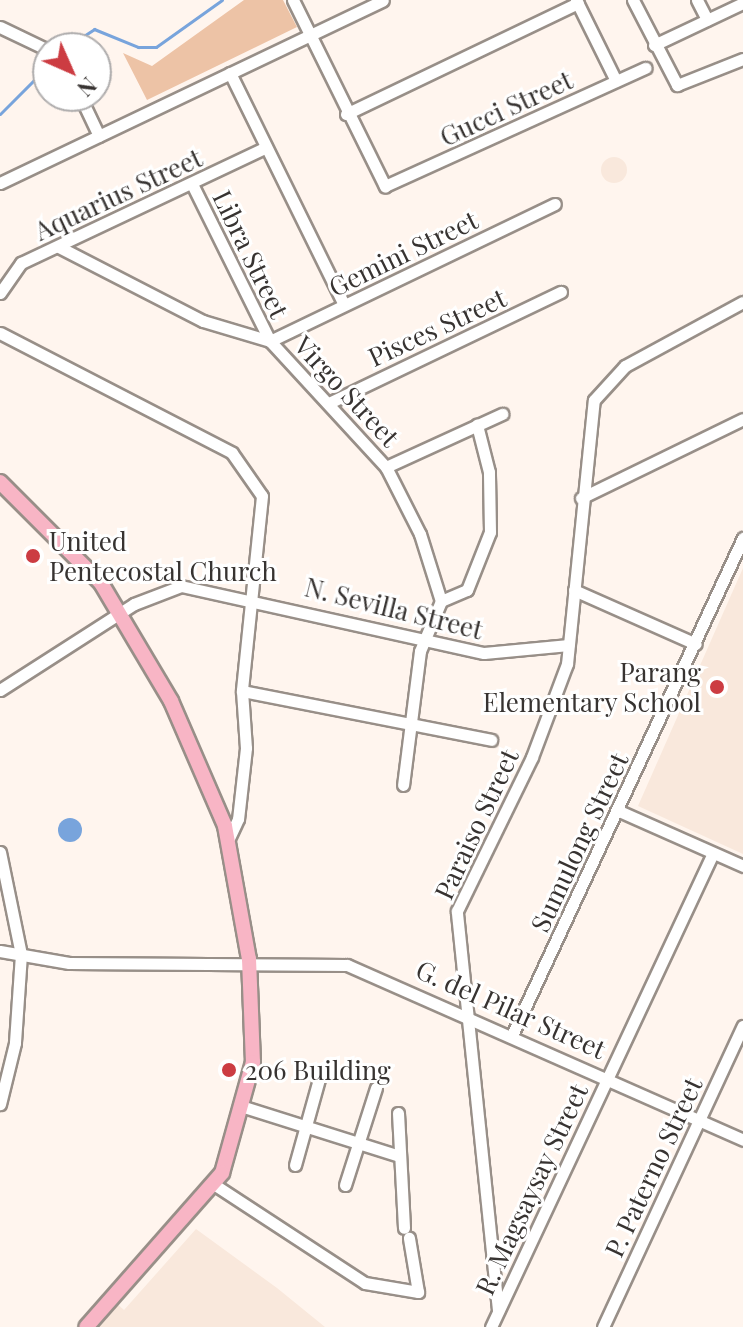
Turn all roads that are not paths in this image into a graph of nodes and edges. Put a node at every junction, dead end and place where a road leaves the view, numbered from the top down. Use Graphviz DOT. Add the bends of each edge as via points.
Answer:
graph roads {
  1 [pos="293,0"];
  2 [pos="383,0"];
  3 [pos="633,0"];
  4 [pos="697,0"];
  5 [pos="577,1"];
  6 [pos="743,3"];
  7 [pos="707,20"];
  8 [pos="0,27"];
  9 [pos="308,36"];
  10 [pos="32,42"];
  11 [pos="654,45"];
  12 [pos="743,59"];
  13 [pos="645,68"];
  14 [pos="230,73"];
  15 [pos="616,81"];
  16 [pos="88,112"];
  17 [pos="346,114"];
  18 [pos="99,136"];
  19 [pos="266,147"];
  20 [pos="0,183"];
  21 [pos="193,186"];
  22 [pos="555,204"];
  23 [pos="59,247"];
  24 [pos="561,292"];
  25 [pos="0,293"];
  26 [pos="743,302"];
  27 [pos="344,305"];
  28 [pos="0,333"];
  29 [pos="270,341"];
  30 [pos="331,402"];
  31 [pos="502,414"];
  32 [pos="743,419"];
  33 [pos="477,425"];
  34 [pos="386,467"];
  35 [pos="0,482"];
  36 [pos="581,498"];
  37 [pos="743,538"];
  38 [pos="574,590"];
  39 [pos="253,598"];
  40 [pos="441,601"];
  41 [pos="121,612"];
  42 [pos="424,641"];
  43 [pos="696,644"];
  44 [pos="569,645"];
  45 [pos="0,690"];
  46 [pos="242,691"];
  47 [pos="413,726"];
  48 [pos="491,740"];
  49 [pos="403,785"];
  50 [pos="619,811"];
  51 [pos="229,838"];
  52 [pos="0,852"];
  53 [pos="713,853"];
  54 [pos="743,866"];
  55 [pos="0,951"];
  56 [pos="21,954"];
  57 [pos="249,959"];
  58 [pos="463,1011"];
  59 [pos="743,1026"];
  60 [pos="513,1033"];
  61 [pos="608,1077"];
  62 [pos="319,1079"];
  63 [pos="376,1088"];
  64 [pos="0,1104"];
  65 [pos="244,1107"];
  66 [pos="398,1113"];
  67 [pos="699,1120"];
  68 [pos="307,1127"];
  69 [pos="743,1140"];
  70 [pos="358,1143"];
  71 [pos="399,1156"];
  72 [pos="295,1165"];
  73 [pos="215,1185"];
  74 [pos="345,1185"];
  75 [pos="498,1310"];
  76 [pos="86,1327"];
  77 [pos="491,1327"];
  78 [pos="603,1327"];
  1 -- 9 [label="street"];
  2 -- 9 [label="street"];
  3 -- 11 [label="street"];
  4 -- 7 [label="street"];
  5 -- 15 [label="street"];
  5 -- 17 [label="street"];
  6 -- 7 [label="street"];
  7 -- 11 [label="street"];
  8 -- 10 [label="street"];
  9 -- 14 [label="street"];
  9 -- 17 [label="street"];
  11 -- 12 [label="street" via="677,85"];
  13 -- 15 [label="street, Gucci Street"];
  14 -- 18 [label="street"];
  14 -- 19 [label="street"];
  15 -- 17 [label="street, Gucci Street" via="385,186"];
  16 -- 18 [label="street"];
  18 -- 20 [label="street"];
  19 -- 21 [label="street, Aquarius Street"];
  19 -- 27 [label="street"];
  21 -- 23 [label="street, Aquarius Street"];
  21 -- 29 [label="street, Libra Street"];
  22 -- 27 [label="street, Gemini Street"];
  23 -- 25 [label="street, Aquarius Street" via="13,268"];
  23 -- 29 [label="street, Virgo Street" via="203,321"];
  24 -- 30 [label="street, Pisces Street"];
  26 -- 36 [label="street, Paraiso Street" via="640,357 602,389 586,428"];
  27 -- 29 [label="street, Gemini Street"];
  28 -- 39 [label="street" via="232,453 262,496"];
  29 -- 30 [label="street, Virgo Street"];
  30 -- 34 [label="street, Virgo Street"];
  31 -- 33 [label="street"];
  32 -- 36 [label="street"];
  33 -- 34 [label="street"];
  33 -- 40 [label="street" via="489,472 490,532 467,590"];
  34 -- 40 [label="street, Virgo Street" via="420,534"];
  35 -- 41 [label="main road" via="60,537"];
  36 -- 38 [label="street, Paraiso Street"];
  37 -- 43 [label="street, Sumulong Street"];
  38 -- 43 [label="street"];
  38 -- 44 [label="street, Paraiso Street"];
  39 -- 41 [label="street, N. Sevilla Street" via="181,586"];
  39 -- 42 [label="street, N. Sevilla Street"];
  39 -- 46 [label="street"];
  40 -- 42 [label="street"];
  41 -- 45 [label="street, N. Sevilla Street"];
  41 -- 51 [label="main road" via="181,720"];
  42 -- 44 [label="street, N. Sevilla Street" via="498,654"];
  42 -- 47 [label="street"];
  43 -- 50 [label="street, Sumulong Street"];
  44 -- 58 [label="street, Paraiso Street" via="532,757 457,911"];
  46 -- 47 [label="street"];
  46 -- 51 [label="street" via="246,748 238,819"];
  47 -- 48 [label="street"];
  47 -- 49 [label="street"];
  50 -- 53 [label="street"];
  50 -- 60 [label="street, Sumulong Street"];
  51 -- 57 [label="main road"];
  52 -- 56 [label="street"];
  53 -- 54 [label="street"];
  53 -- 61 [label="street, R. Magsaysay Street"];
  55 -- 56 [label="street, G. del Pilar Street"];
  56 -- 57 [label="street, G. del Pilar Street" via="128,964"];
  56 -- 64 [label="street" via="15,1043"];
  57 -- 58 [label="street, G. del Pilar Street" via="347,965"];
  57 -- 65 [label="main road" via="255,1044"];
  58 -- 60 [label="street, G. del Pilar Street"];
  58 -- 75 [label="street, Paraiso Street"];
  59 -- 67 [label="street, P. Paterno Street"];
  60 -- 61 [label="street, G. del Pilar Street"];
  61 -- 67 [label="street, G. del Pilar Street"];
  61 -- 75 [label="street, R. Magsaysay Street"];
  62 -- 68 [label="street"];
  63 -- 70 [label="street"];
  65 -- 68 [label="street"];
  65 -- 73 [label="main road"];
  66 -- 71 [label="street"];
  67 -- 69 [label="street, G. del Pilar Street"];
  67 -- 78 [label="street, P. Paterno Street"];
  68 -- 70 [label="street"];
  68 -- 72 [label="street"];
  70 -- 71 [label="street"];
  70 -- 74 [label="street"];
  71 -- 73 [label="street" via="418,1292 361,1281"];
  73 -- 76 [label="main road"];
  75 -- 77 [label="street, R. Magsaysay Street"];
}
